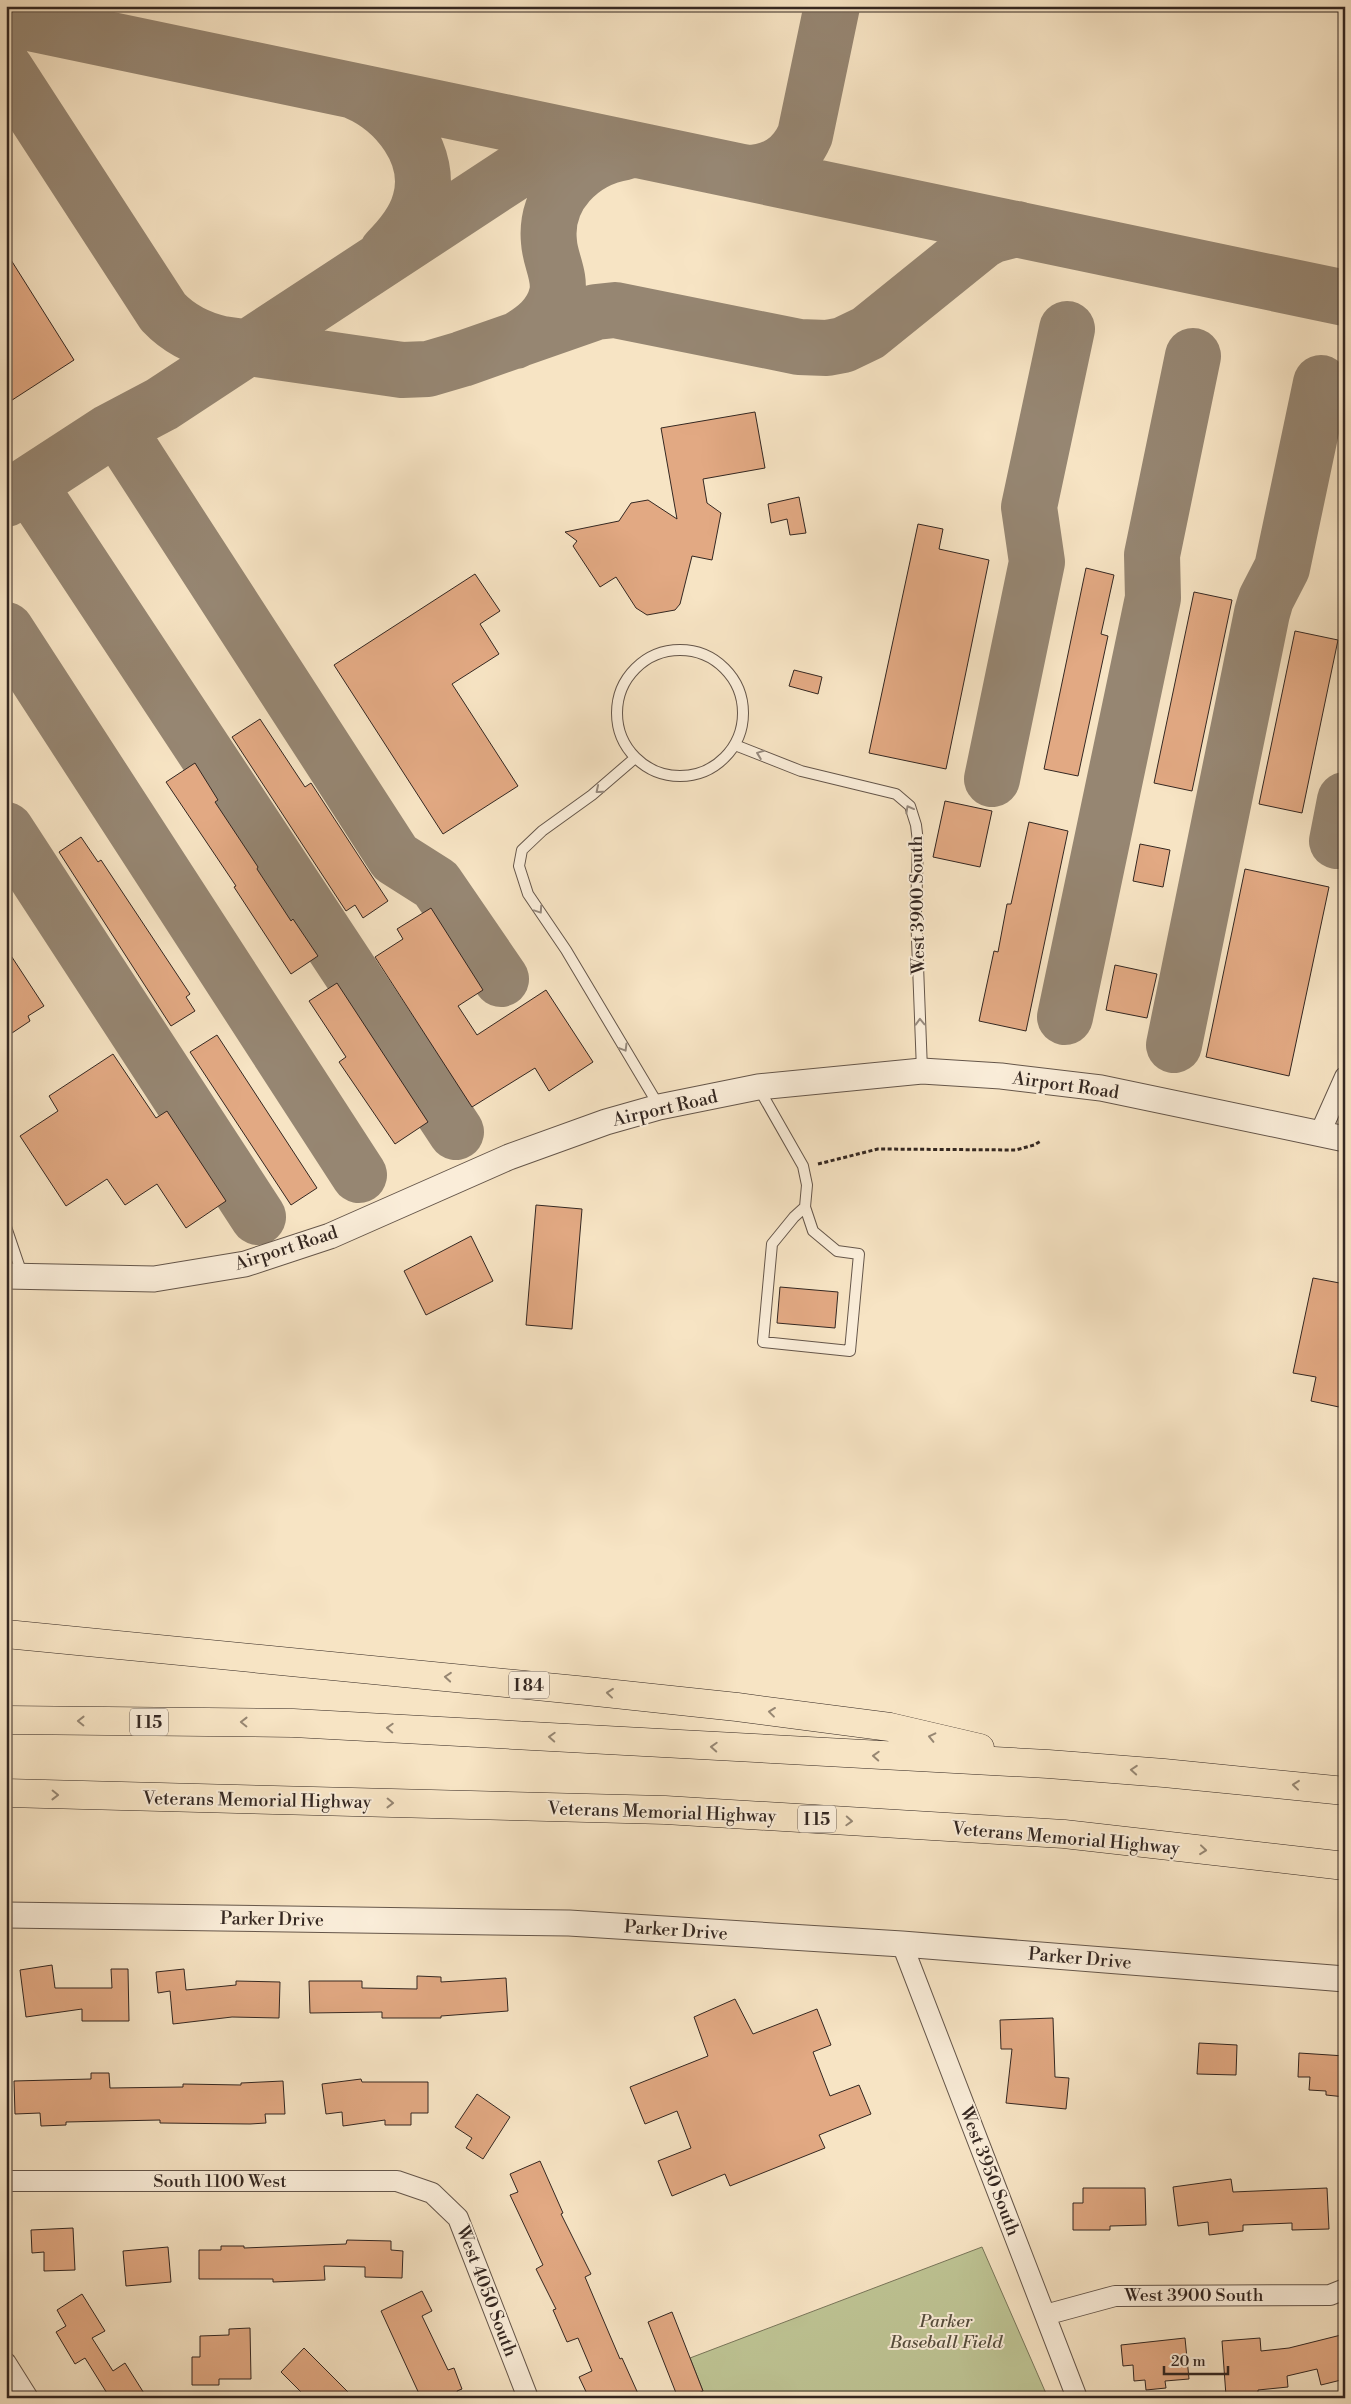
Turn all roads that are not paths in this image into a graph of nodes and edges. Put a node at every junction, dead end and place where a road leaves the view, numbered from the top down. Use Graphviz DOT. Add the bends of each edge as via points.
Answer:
graph roads {
  1 [pos="735,745"];
  2 [pos="635,758"];
  3 [pos="922,1071"];
  4 [pos="1345,1076"];
  5 [pos="758,1087"];
  6 [pos="659,1107"];
  7 [pos="1320,1133"];
  8 [pos="1345,1138"];
  9 [pos="805,1207"];
  10 [pos="6,1227"];
  11 [pos="15,1277"];
  12 [pos="6,1634"];
  13 [pos="6,1720"];
  14 [pos="1048,1764"];
  15 [pos="1345,1791"];
  16 [pos="6,1793"];
  17 [pos="1345,1866"];
  18 [pos="6,1915"];
  19 [pos="902,1944"];
  20 [pos="1345,1979"];
  21 [pos="6,2182"];
  22 [pos="432,2193"];
  23 [pos="1345,2288"];
  24 [pos="1046,2315"];
  25 [pos="6,2363"];
  26 [pos="28,2398"];
  27 [pos="528,2398"];
  28 [pos="1077,2398"];
  1 -- 2 [label="lane" via="723,760 689,776 669,776 651,770"];
  1 -- 2 [label="lane" via="744,711 741,693 733,677 704,653 665,650 647,658 633,670 621,688 616,708 619,729"];
  3 -- 1 [label="lane, West 3900 South, one-way" via="916,913 918,842 910,806 896,794 801,771"];
  2 -- 6 [label="lane, one-way" via="529,843 522,850 519,866 528,894 566,950"];
  3 -- 5 [label="street, Airport Road"];
  3 -- 7 [label="street, Airport Road" via="1101,1088"];
  4 -- 7 [label="street"];
  5 -- 6 [label="street, Airport Road"];
  5 -- 9 [label="lane" via="803,1166 807,1185"];
  6 -- 11 [label="street, Airport Road" via="606,1122 509,1157 330,1236 244,1264 154,1279"];
  7 -- 8 [label="street, Airport Road"];
  9 -- 9 [label="lane" via="772,1244 763,1342 850,1351 859,1254 837,1251 813,1231"];
  10 -- 11 [label="lane"];
  14 -- 12 [label="highway, I 84, one-way" via="890,1727 747,1709"];
  14 -- 13 [label="highway, I 15, one-way" via="293,1723"];
  15 -- 14 [label="highway, I 15, one-way"];
  16 -- 17 [label="highway, Veterans Memorial Highway / I 15, one-way" via="665,1810 1064,1834"];
  18 -- 19 [label="street, Parker Drive" via="569,1923"];
  19 -- 20 [label="street, Parker Drive"];
  19 -- 24 [label="street, West 3950 South"];
  21 -- 22 [label="street, South 1100 West" via="397,2180"];
  22 -- 27 [label="street, West 4050 South" via="458,2218"];
  23 -- 24 [label="street, West 3900 South" via="1330,2295 1115,2296"];
  24 -- 28 [label="street, West 3950 South"];
  25 -- 26 [label="street"];
}
